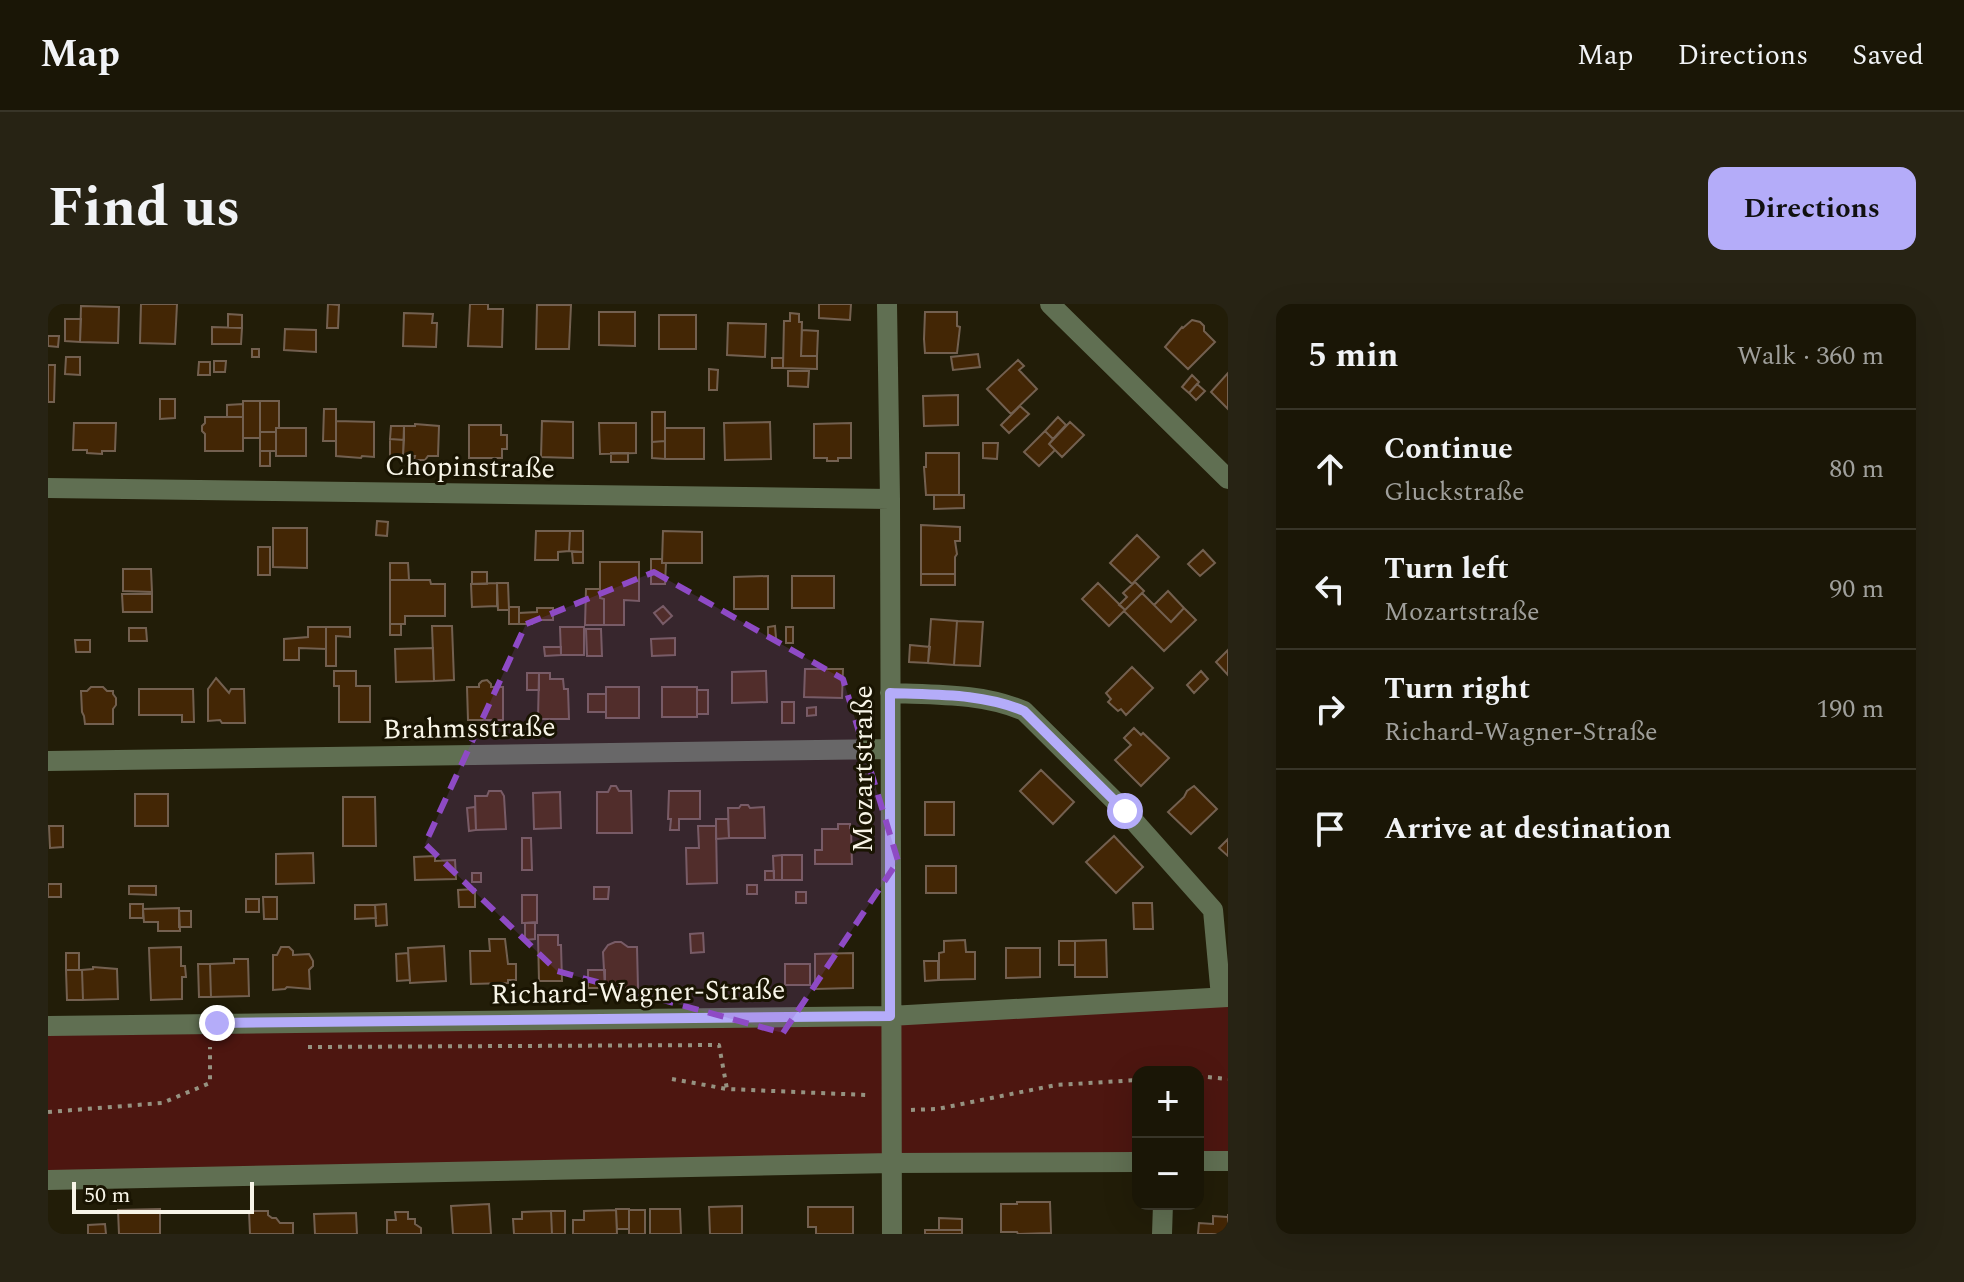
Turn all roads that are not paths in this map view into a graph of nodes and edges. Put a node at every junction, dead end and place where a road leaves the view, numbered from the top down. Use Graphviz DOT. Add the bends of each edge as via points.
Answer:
graph roads {
  1 [pos="887,304"];
  2 [pos="1050,304"];
  3 [pos="1228,479"];
  4 [pos="48,488"];
  5 [pos="890,499"];
  6 [pos="890,693"];
  7 [pos="890,749"];
  8 [pos="48,761"];
  9 [pos="1224,997"];
  10 [pos="890,1016"];
  11 [pos="48,1026"];
  12 [pos="1204,1161"];
  13 [pos="1228,1161"];
  14 [pos="1132,1162"];
  15 [pos="892,1163"];
  16 [pos="48,1180"];
  17 [pos="1163,1210"];
  18 [pos="892,1234"];
  19 [pos="1162,1234"];
  1 -- 5 [label="street, Mozartstraße"];
  2 -- 3 [label="street"];
  4 -- 5 [label="street, Chopinstraße"];
  5 -- 6 [label="street, Mozartstraße"];
  6 -- 7 [label="street, Mozartstraße"];
  6 -- 9 [label="street" via="976,697 1024,711 1125,811 1213,910"];
  7 -- 8 [label="street, Brahmsstraße"];
  7 -- 10 [label="street, Mozartstraße"];
  9 -- 10 [label="street, Richard-Wagner-Straße"];
  10 -- 11 [label="street, Richard-Wagner-Straße"];
  10 -- 15 [label="street, Mozartstraße"];
  12 -- 13 [label="street"];
  14 -- 15 [label="street"];
  15 -- 16 [label="street"];
  15 -- 18 [label="street, Mozartstraße"];
  17 -- 19 [label="street"];
}
